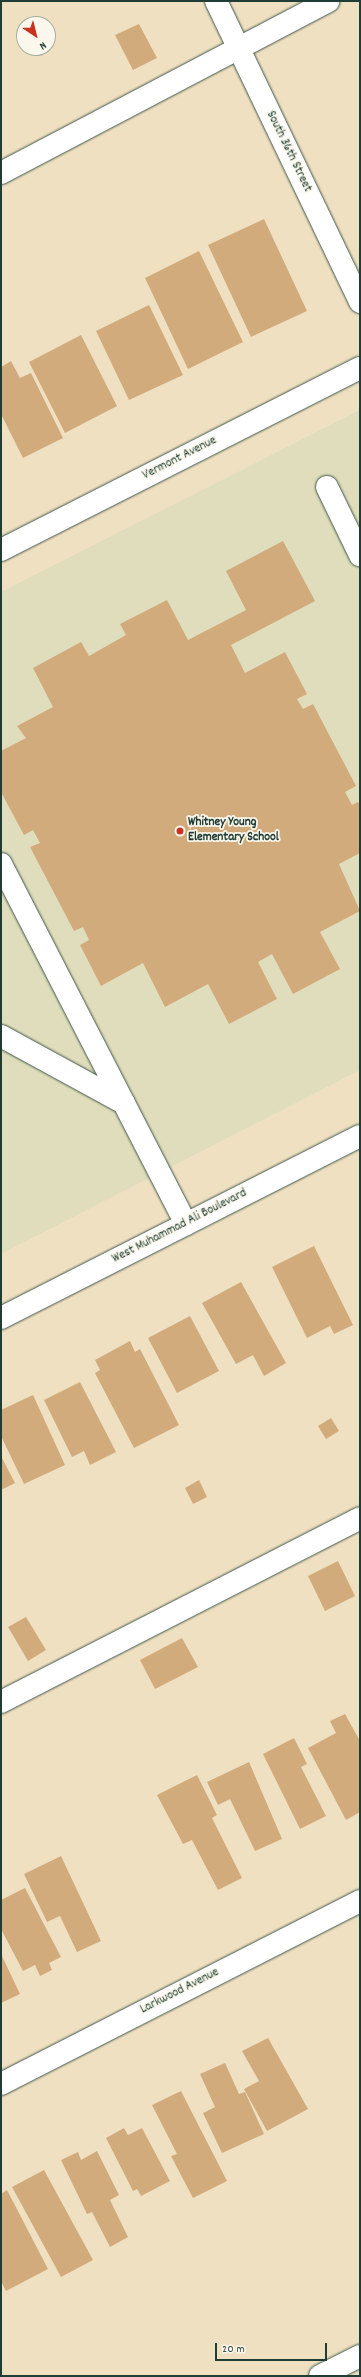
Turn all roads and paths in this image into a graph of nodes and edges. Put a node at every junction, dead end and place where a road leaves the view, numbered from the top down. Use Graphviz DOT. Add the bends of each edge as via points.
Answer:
graph roads {
  1 [pos="216,1"];
  2 [pos="329,1"];
  3 [pos="239,50"];
  4 [pos="1,172"];
  5 [pos="360,302"];
  6 [pos="360,368"];
  7 [pos="327,487"];
  8 [pos="1,550"];
  9 [pos="360,555"];
  10 [pos="1,864"];
  11 [pos="1,1036"];
  12 [pos="124,1103"];
  13 [pos="360,1136"];
  14 [pos="186,1224"];
  15 [pos="1,1318"];
  16 [pos="360,1518"];
  17 [pos="1,1702"];
  18 [pos="360,1901"];
  19 [pos="1,2084"];
  20 [pos="360,2356"];
  21 [pos="320,2376"];
  1 -- 3 [label="street, South 36th Street"];
  2 -- 3 [label="street"];
  3 -- 4 [label="street"];
  3 -- 5 [label="street, South 36th Street"];
  6 -- 8 [label="street, Vermont Avenue"];
  7 -- 9 [label="street"];
  10 -- 12 [label="street"];
  11 -- 12 [label="street"];
  12 -- 14 [label="street"];
  13 -- 14 [label="street, West Muhammad Ali Boulevard"];
  14 -- 15 [label="street, West Muhammad Ali Boulevard"];
  16 -- 17 [label="street"];
  18 -- 19 [label="street, Larkwood Avenue"];
  20 -- 21 [label="street"];
}
